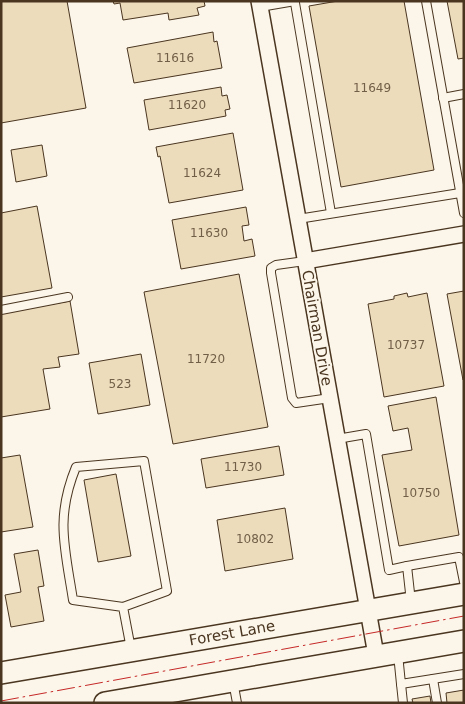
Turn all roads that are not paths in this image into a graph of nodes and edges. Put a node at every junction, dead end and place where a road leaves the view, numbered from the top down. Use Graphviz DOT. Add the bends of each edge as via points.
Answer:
graph roads {
  1 [pos="426,1"];
  2 [pos="295,2"];
  3 [pos="260,4"];
  4 [pos="464,94"];
  5 [pos="443,98"];
  6 [pos="460,193"];
  7 [pos="331,213"];
  8 [pos="464,213"];
  9 [pos="298,219"];
  10 [pos="464,234"];
  11 [pos="305,262"];
  12 [pos="68,297"];
  13 [pos="1,310"];
  14 [pos="330,398"];
  15 [pos="337,439"];
  16 [pos="406,566"];
  17 [pos="464,582"];
  18 [pos="464,594"];
  19 [pos="412,602"];
  20 [pos="123,607"];
  21 [pos="367,610"];
  22 [pos="464,641"];
  23 [pos="131,651"];
  24 [pos="397,652"];
  25 [pos="376,655"];
  26 [pos="1,673"];
  27 [pos="464,674"];
  28 [pos="233,679"];
  29 [pos="433,679"];
  30 [pos="401,684"];
  31 [pos="111,702"];
  32 [pos="237,703"];
  33 [pos="403,703"];
  34 [pos="437,703"];
  1 -- 5 [label="lane"];
  2 -- 3 [label="lane"];
  2 -- 7 [label="lane"];
  3 -- 9 [label="street, Chairman Drive"];
  4 -- 5 [label="lane"];
  5 -- 6 [label="lane"];
  6 -- 7 [label="lane"];
  6 -- 8 [label="lane"];
  7 -- 9 [label="lane"];
  9 -- 11 [label="street, Chairman Drive"];
  10 -- 11 [label="street"];
  11 -- 14 [label="street, Chairman Drive"];
  11 -- 14 [label="lane" via="271,268 292,398 302,404"];
  12 -- 13 [label="lane"];
  14 -- 15 [label="street, Chairman Drive"];
  15 -- 16 [label="lane" via="366,434 389,570"];
  15 -- 21 [label="street, Chairman Drive"];
  16 -- 17 [label="lane" via="459,557"];
  16 -- 19 [label="lane"];
  18 -- 19 [label="main road, Forest Lane"];
  19 -- 21 [label="main road, Forest Lane"];
  20 -- 20 [label="lane" via="167,591 144,461 76,467 67,488 62,529 73,600"];
  20 -- 23 [label="lane"];
  21 -- 23 [label="main road, Forest Lane"];
  21 -- 25 [label="street, Chairman Drive"];
  22 -- 24 [label="main road"];
  23 -- 26 [label="main road, Forest Lane"];
  24 -- 25 [label="main road"];
  24 -- 30 [label="lane"];
  25 -- 28 [label="main road"];
  27 -- 29 [label="lane"];
  28 -- 31 [label="main road" via="179,693"];
  28 -- 32 [label="lane"];
  29 -- 30 [label="lane"];
  29 -- 34 [label="lane"];
  30 -- 33 [label="lane"];
}
